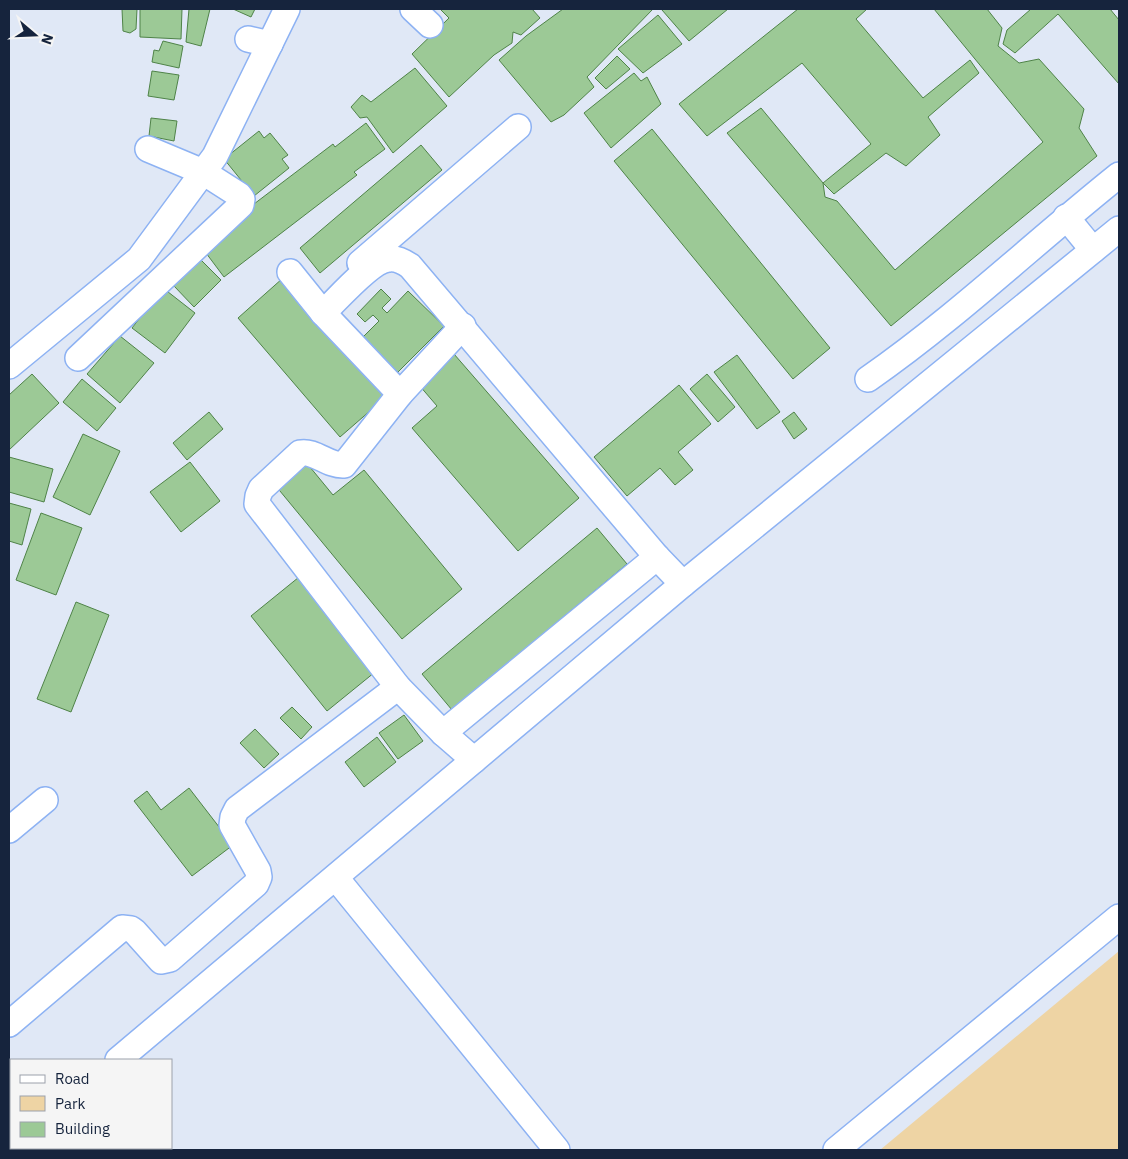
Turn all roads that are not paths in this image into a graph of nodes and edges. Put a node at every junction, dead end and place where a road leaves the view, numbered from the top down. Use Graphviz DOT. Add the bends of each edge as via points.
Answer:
graph roads {
  1 [pos="287,9"];
  2 [pos="518,127"];
  3 [pos="148,150"];
  4 [pos="203,172"];
  5 [pos="1119,175"];
  6 [pos="1066,217"];
  7 [pos="1119,229"];
  8 [pos="1093,250"];
  9 [pos="290,272"];
  10 [pos="319,307"];
  11 [pos="952,316"];
  12 [pos="463,326"];
  13 [pos="976,346"];
  14 [pos="78,358"];
  15 [pos="9,366"];
  16 [pos="868,379"];
  17 [pos="400,394"];
  18 [pos="657,557"];
  19 [pos="683,584"];
  20 [pos="398,687"];
  21 [pos="443,733"];
  22 [pos="474,760"];
  23 [pos="45,800"];
  24 [pos="9,830"];
  25 [pos="336,878"];
  26 [pos="1119,917"];
  27 [pos="9,1024"];
  28 [pos="119,1059"];
  29 [pos="557,1150"];
  30 [pos="836,1150"];
  1 -- 4 [label="street" via="259,41 215,156"];
  2 -- 10 [label="street"];
  3 -- 4 [label="street"];
  4 -- 14 [label="street" via="239,195 241,205"];
  4 -- 15 [label="street" via="138,259"];
  5 -- 6 [label="street"];
  6 -- 8 [label="street"];
  6 -- 11 [label="street"];
  7 -- 8 [label="street"];
  8 -- 13 [label="street"];
  9 -- 10 [label="street"];
  10 -- 12 [label="street" via="374,264 393,259 410,266"];
  10 -- 17 [label="street"];
  11 -- 13 [label="street"];
  11 -- 16 [label="street"];
  12 -- 17 [label="street"];
  12 -- 18 [label="street"];
  13 -- 19 [label="street"];
  17 -- 20 [label="street" via="344,465 300,452 261,489 257,504"];
  18 -- 19 [label="street"];
  18 -- 21 [label="street"];
  19 -- 22 [label="street"];
  20 -- 21 [label="street"];
  20 -- 27 [label="street" via="237,809 232,825 258,871 256,884 170,960 161,961 135,932 122,928"];
  21 -- 22 [label="street"];
  22 -- 25 [label="street"];
  23 -- 24 [label="street"];
  25 -- 28 [label="street"];
  25 -- 29 [label="street"];
  26 -- 30 [label="street"];
}
